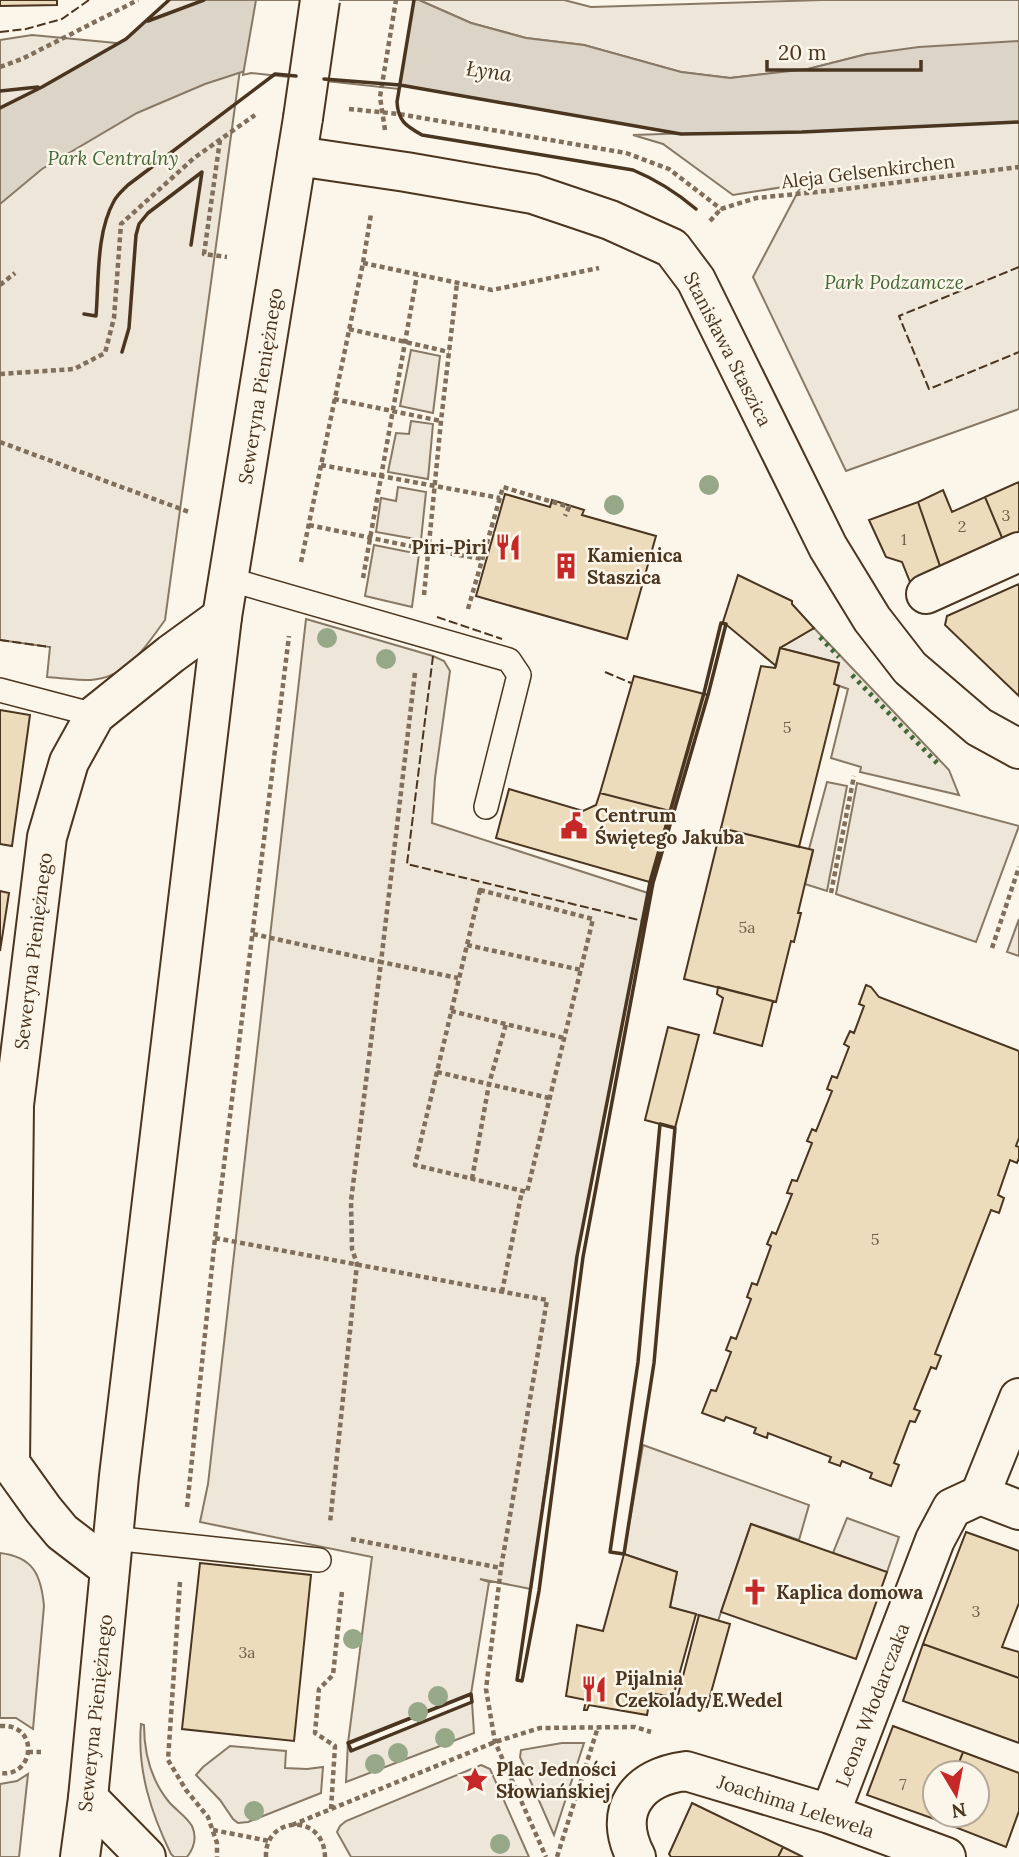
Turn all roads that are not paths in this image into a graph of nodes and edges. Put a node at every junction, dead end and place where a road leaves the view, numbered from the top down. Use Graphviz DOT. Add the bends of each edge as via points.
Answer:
graph roads {
  1 [pos="320,0"];
  2 [pos="297,156"];
  3 [pos="1019,552"];
  4 [pos="228,579"];
  5 [pos="926,594"];
  6 [pos="222,617"];
  7 [pos="0,690"];
  8 [pos="95,715"];
  9 [pos="1019,749"];
  10 [pos="486,807"];
  11 [pos="1019,1398"];
  12 [pos="5,1462"];
  13 [pos="980,1495"];
  14 [pos="1019,1510"];
  15 [pos="111,1553"];
  16 [pos="318,1560"];
  17 [pos="88,1798"];
  18 [pos="830,1814"];
  19 [pos="80,1857"];
  20 [pos="146,1857"];
  21 [pos="636,1857"];
  22 [pos="946,1857"];
  1 -- 2 [label="street, Seweryna Pieniężnego, bridge"];
  2 -- 4 [label="street, Seweryna Pieniężnego"];
  2 -- 9 [label="street, Stanisława Staszica" via="533,194 610,220 672,248 696,280 828,547 872,619 910,668 979,727"];
  3 -- 5 [label="street"];
  4 -- 6 [label="street, Seweryna Pieniężnego"];
  4 -- 10 [label="lane" via="509,660 519,675"];
  6 -- 8 [label="street, Seweryna Pieniężnego"];
  6 -- 15 [label="street, Seweryna Pieniężnego"];
  7 -- 8 [label="lane"];
  8 -- 12 [label="street, Seweryna Pieniężnego" via="69,761 47,837 14,1105"];
  11 -- 13 [label="street"];
  12 -- 15 [label="street, Seweryna Pieniężnego" via="62,1532"];
  13 -- 14 [label="street"];
  13 -- 18 [label="street, Leona Włodarczaka" via="952,1508 935,1540"];
  15 -- 16 [label="lane"];
  15 -- 17 [label="street, Seweryna Pieniężnego"];
  17 -- 19 [label="street, Seweryna Pieniężnego"];
  17 -- 20 [label="street"];
  18 -- 21 [label="street, Joachima Lelewela" via="686,1771 667,1773 651,1780 629,1808 629,1843"];
  18 -- 22 [label="street, Joachima Lelewela"];
}
